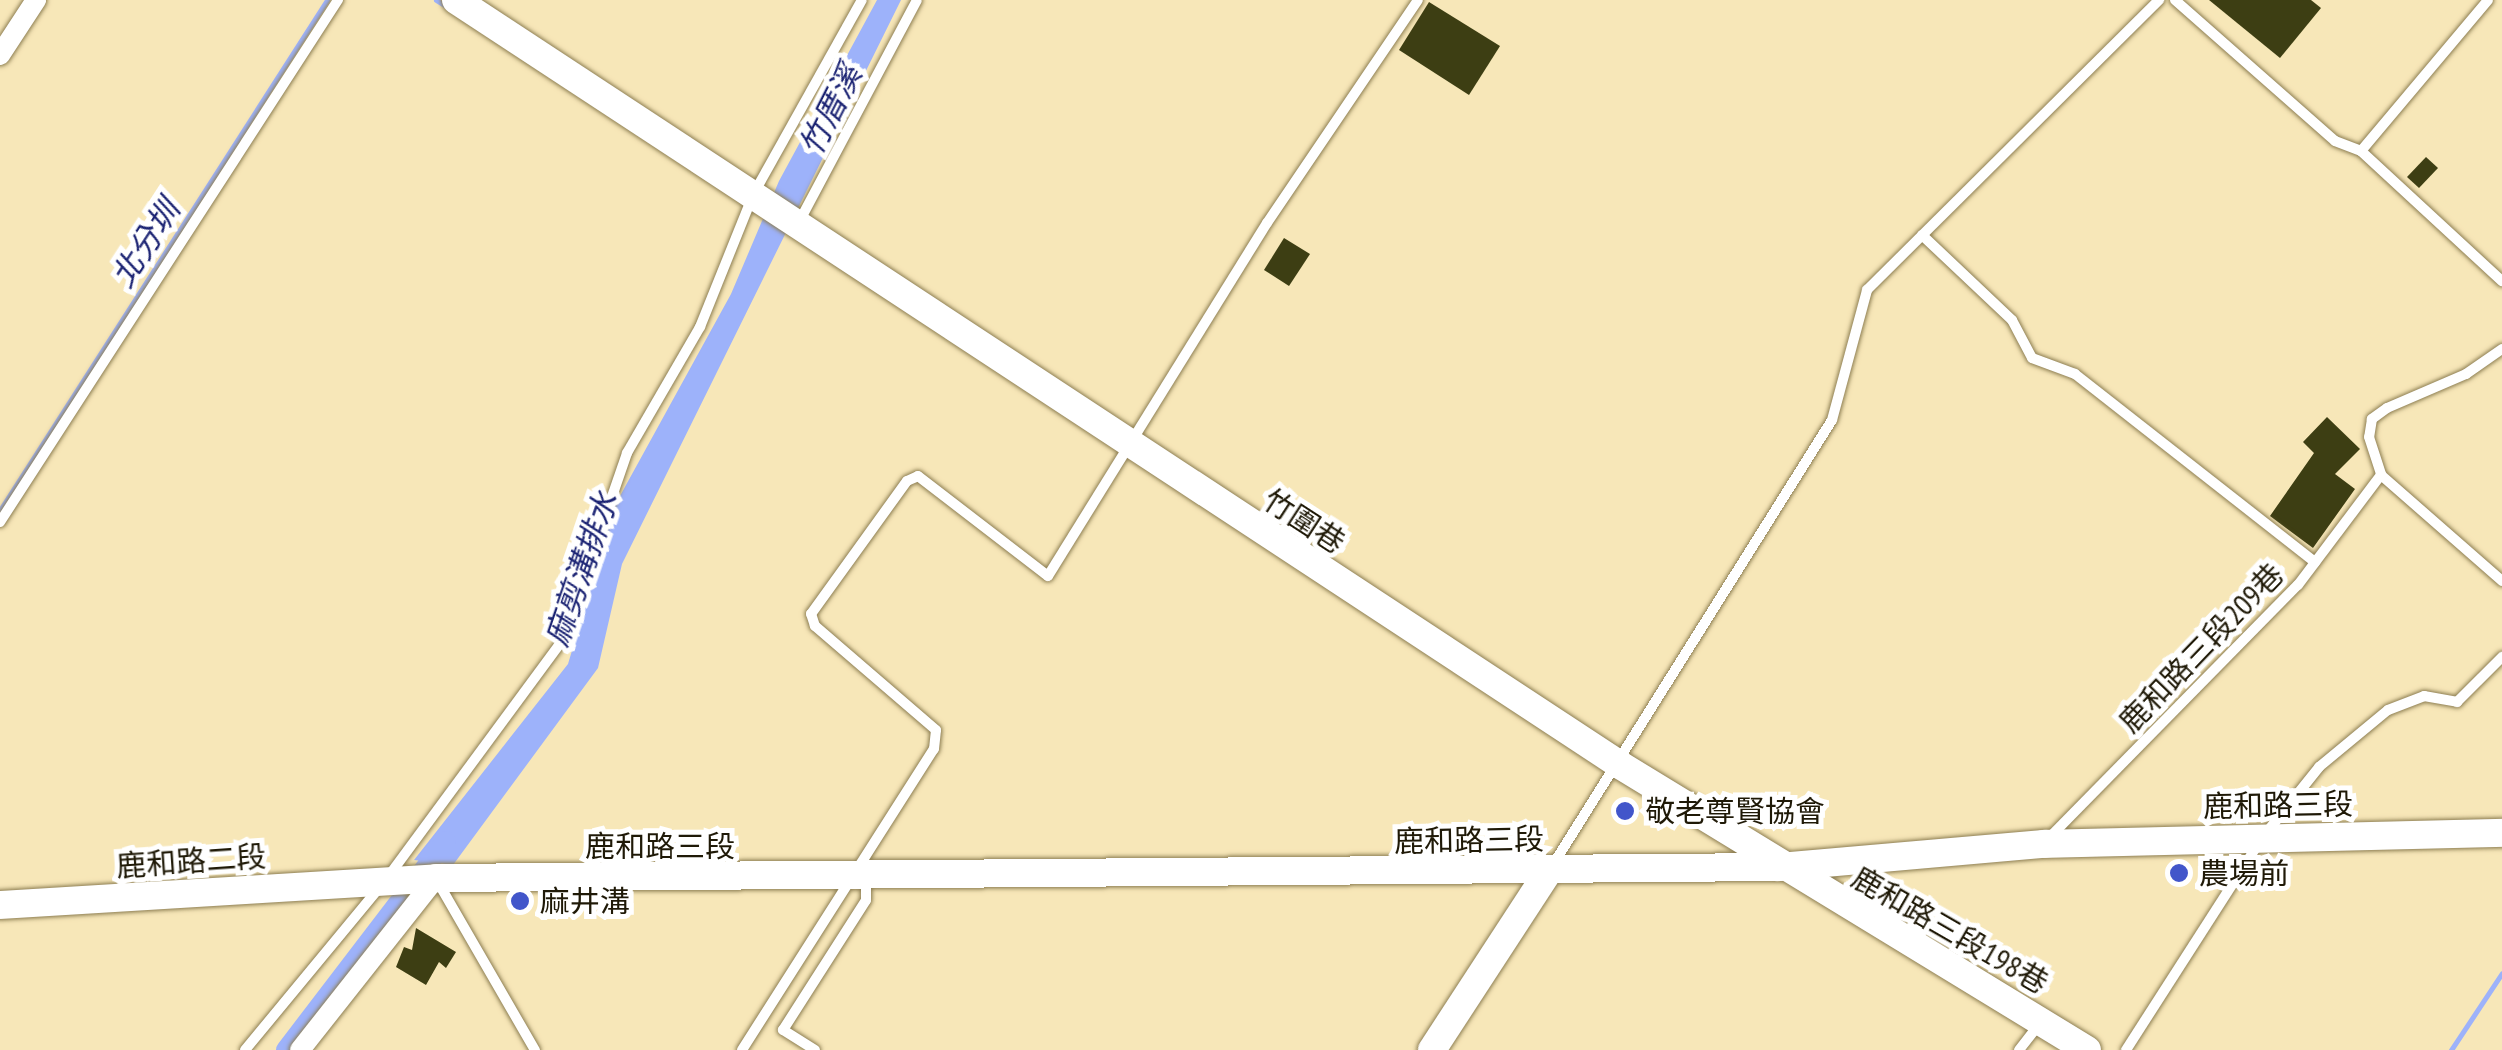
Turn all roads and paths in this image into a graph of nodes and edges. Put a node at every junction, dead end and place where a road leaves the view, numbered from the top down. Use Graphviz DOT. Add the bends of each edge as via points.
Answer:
graph roads {
  1 [pos="36,0"];
  2 [pos="338,0"];
  3 [pos="456,0"];
  4 [pos="862,0"];
  5 [pos="917,0"];
  6 [pos="1418,0"];
  7 [pos="2158,0"];
  8 [pos="2175,0"];
  9 [pos="2488,0"];
  10 [pos="0,55"];
  11 [pos="2361,151"];
  12 [pos="754,193"];
  13 [pos="798,222"];
  14 [pos="1922,234"];
  15 [pos="2502,282"];
  16 [pos="2502,349"];
  17 [pos="1130,448"];
  18 [pos="2381,475"];
  19 [pos="0,522"];
  20 [pos="2315,562"];
  21 [pos="2500,573"];
  22 [pos="2502,657"];
  23 [pos="1620,766"];
  24 [pos="2502,833"];
  25 [pos="2263,837"];
  26 [pos="2044,844"];
  27 [pos="1779,867"];
  28 [pos="1548,872"];
  29 [pos="436,878"];
  30 [pos="858,879"];
  31 [pos="385,881"];
  32 [pos="0,905"];
  33 [pos="2042,1021"];
  34 [pos="245,1050"];
  35 [pos="300,1050"];
  36 [pos="535,1050"];
  37 [pos="742,1050"];
  38 [pos="815,1050"];
  39 [pos="1432,1050"];
  40 [pos="2020,1050"];
  41 [pos="2087,1050"];
  42 [pos="2126,1050"];
  1 -- 10 [label="street"];
  2 -- 19 [label="lane"];
  3 -- 12 [label="main road, 竹圍巷"];
  4 -- 12 [label="lane"];
  5 -- 13 [label="lane"];
  6 -- 17 [label="lane" via="1267,223"];
  7 -- 14 [label="lane"];
  8 -- 11 [label="lane" via="2335,141"];
  9 -- 11 [label="lane"];
  11 -- 15 [label="lane"];
  12 -- 13 [label="main road, 竹圍巷"];
  12 -- 31 [label="lane" via="700,327 604,506 562,640"];
  13 -- 17 [label="main road, 竹圍巷"];
  14 -- 20 [label="lane" via="2012,320 2032,358 2074,374"];
  14 -- 23 [label="lane" via="1867,290 1832,420"];
  16 -- 18 [label="lane" via="2372,419 2369,437"];
  17 -- 23 [label="main road, 竹圍巷"];
  17 -- 30 [label="lane" via="1048,576 918,476 907,481 811,614 815,626 936,730 934,749"];
  18 -- 20 [label="lane, 鹿和路三段209巷"];
  18 -- 21 [label="lane"];
  20 -- 26 [label="lane, 鹿和路三段209巷"];
  22 -- 25 [label="lane" via="2457,702 2424,696 2388,710 2319,766"];
  23 -- 27 [label="main road, 竹圍巷"];
  23 -- 28 [label="lane"];
  24 -- 25 [label="main road, 鹿和路三段"];
  25 -- 26 [label="main road, 鹿和路三段"];
  25 -- 42 [label="lane"];
  26 -- 27 [label="main road, 鹿和路三段"];
  27 -- 28 [label="main road, 鹿和路三段"];
  27 -- 33 [label="main road, 鹿和路三段198巷"];
  28 -- 30 [label="main road, 鹿和路三段"];
  28 -- 39 [label="main road"];
  29 -- 30 [label="main road, 鹿和路三段"];
  29 -- 31 [label="main road, 鹿和路三段"];
  29 -- 35 [label="street"];
  29 -- 36 [label="lane"];
  30 -- 37 [label="lane"];
  30 -- 38 [label="lane" via="866,900 783,1030"];
  31 -- 32 [label="main road, 鹿和路二段"];
  31 -- 34 [label="lane"];
  33 -- 40 [label="lane"];
  33 -- 41 [label="main road, 鹿和路三段198巷"];
}
